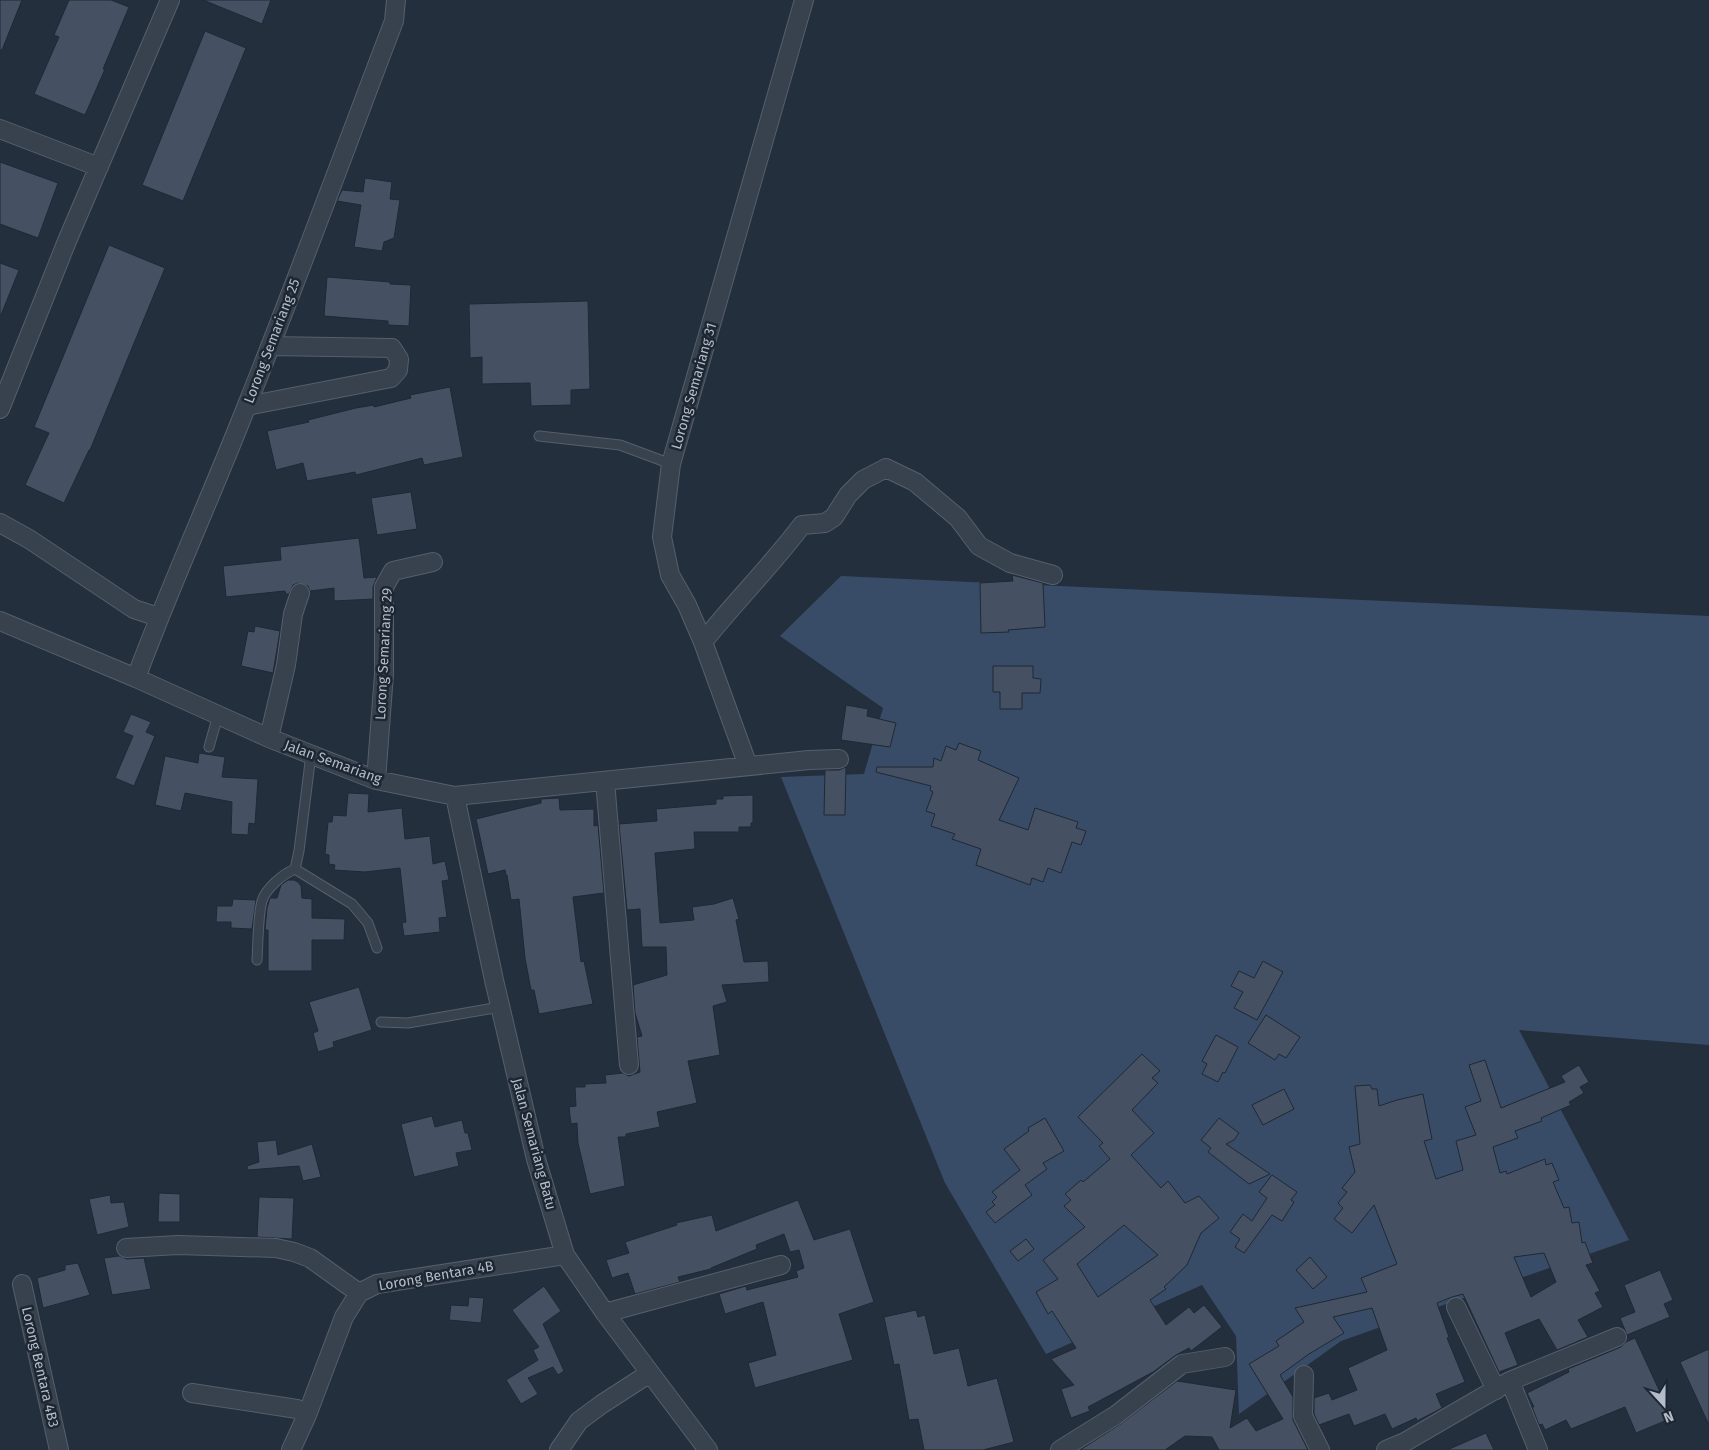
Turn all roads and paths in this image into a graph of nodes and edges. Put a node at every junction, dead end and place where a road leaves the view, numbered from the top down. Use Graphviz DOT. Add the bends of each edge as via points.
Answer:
graph roads {
  1 [pos="170,0"];
  2 [pos="396,0"];
  3 [pos="804,0"];
  4 [pos="0,129"];
  5 [pos="99,167"];
  6 [pos="270,346"];
  7 [pos="247,406"];
  8 [pos="0,408"];
  9 [pos="540,436"];
  10 [pos="671,464"];
  11 [pos="0,523"];
  12 [pos="433,562"];
  13 [pos="1053,575"];
  14 [pos="300,593"];
  15 [pos="158,617"];
  16 [pos="0,621"];
  17 [pos="703,642"];
  18 [pos="136,678"];
  19 [pos="218,715"];
  20 [pos="269,738"];
  21 [pos="209,747"];
  22 [pos="311,754"];
  23 [pos="839,759"];
  24 [pos="748,766"];
  25 [pos="376,780"];
  26 [pos="605,782"];
  27 [pos="455,796"];
  28 [pos="295,869"];
  29 [pos="377,948"];
  30 [pos="257,960"];
  31 [pos="500,1007"];
  32 [pos="381,1022"];
  33 [pos="629,1065"];
  34 [pos="126,1248"];
  35 [pos="565,1255"];
  36 [pos="782,1265"];
  37 [pos="22,1284"];
  38 [pos="360,1294"];
  39 [pos="1456,1307"];
  40 [pos="604,1314"];
  41 [pos="1617,1337"];
  42 [pos="1225,1358"];
  43 [pos="650,1373"];
  44 [pos="1304,1375"];
  45 [pos="1503,1386"];
  46 [pos="192,1393"];
  47 [pos="307,1416"];
  48 [pos="59,1450"];
  49 [pos="291,1450"];
  50 [pos="559,1450"];
  51 [pos="708,1450"];
  52 [pos="1060,1450"];
  53 [pos="1320,1450"];
  54 [pos="1386,1450"];
  55 [pos="1538,1450"];
  1 -- 5 [label="street"];
  2 -- 6 [label="street, Lorong Semariang 25" via="394,21"];
  3 -- 10 [label="street, Lorong Semariang 31"];
  4 -- 5 [label="street"];
  5 -- 8 [label="street"];
  6 -- 7 [label="street, Lorong Semariang 25"];
  6 -- 7 [label="street" via="392,348 399,359 398,370 391,378"];
  7 -- 15 [label="street, Lorong Semariang 25"];
  9 -- 10 [label="lane" via="620,445"];
  10 -- 17 [label="street, Lorong Semariang 31" via="662,537 670,576"];
  11 -- 15 [label="street" via="134,609"];
  12 -- 25 [label="street, Lorong Semariang 29" via="393,571 384,587 384,674"];
  13 -- 17 [label="street" via="1010,563 979,546 958,518 915,482 886,468 863,480 848,495 834,517 825,523 802,526"];
  14 -- 20 [label="street"];
  15 -- 18 [label="street, Lorong Semariang 25"];
  16 -- 18 [label="street, Jalan Semariang"];
  17 -- 24 [label="street, Lorong Semariang 31"];
  18 -- 19 [label="street, Jalan Semariang"];
  19 -- 20 [label="street, Jalan Semariang"];
  19 -- 21 [label="lane"];
  20 -- 22 [label="street, Jalan Semariang"];
  22 -- 25 [label="street, Jalan Semariang"];
  22 -- 28 [label="lane"];
  23 -- 24 [label="street, Jalan Semariang"];
  24 -- 26 [label="street, Jalan Semariang"];
  25 -- 27 [label="street, Jalan Semariang"];
  26 -- 27 [label="street, Jalan Semariang"];
  26 -- 33 [label="street"];
  27 -- 31 [label="street, Jalan Semariang Batu"];
  28 -- 29 [label="lane" via="352,904 368,923"];
  28 -- 30 [label="lane" via="287,872 266,893 262,902"];
  31 -- 32 [label="lane" via="408,1023"];
  31 -- 35 [label="street, Jalan Semariang Batu" via="536,1159"];
  34 -- 38 [label="street" via="178,1245 276,1248 310,1258"];
  35 -- 38 [label="street, Lorong Bentara 4B" via="377,1284"];
  35 -- 40 [label="street, Jalan Semariang Batu"];
  36 -- 40 [label="street"];
  37 -- 48 [label="street, Lorong Bentara 4B3"];
  38 -- 47 [label="street, Lorong Bentara 4B" via="344,1317"];
  39 -- 45 [label="street"];
  40 -- 43 [label="street, Jalan Semariang Batu"];
  41 -- 45 [label="street"];
  42 -- 52 [label="street" via="1182,1364 1116,1415"];
  43 -- 50 [label="street" via="579,1421"];
  43 -- 51 [label="street, Jalan Semariang Batu"];
  44 -- 53 [label="street" via="1303,1416"];
  45 -- 54 [label="street"];
  45 -- 55 [label="street"];
  46 -- 47 [label="street" via="297,1409"];
  47 -- 49 [label="street, Lorong Bentara 4B"];
}
